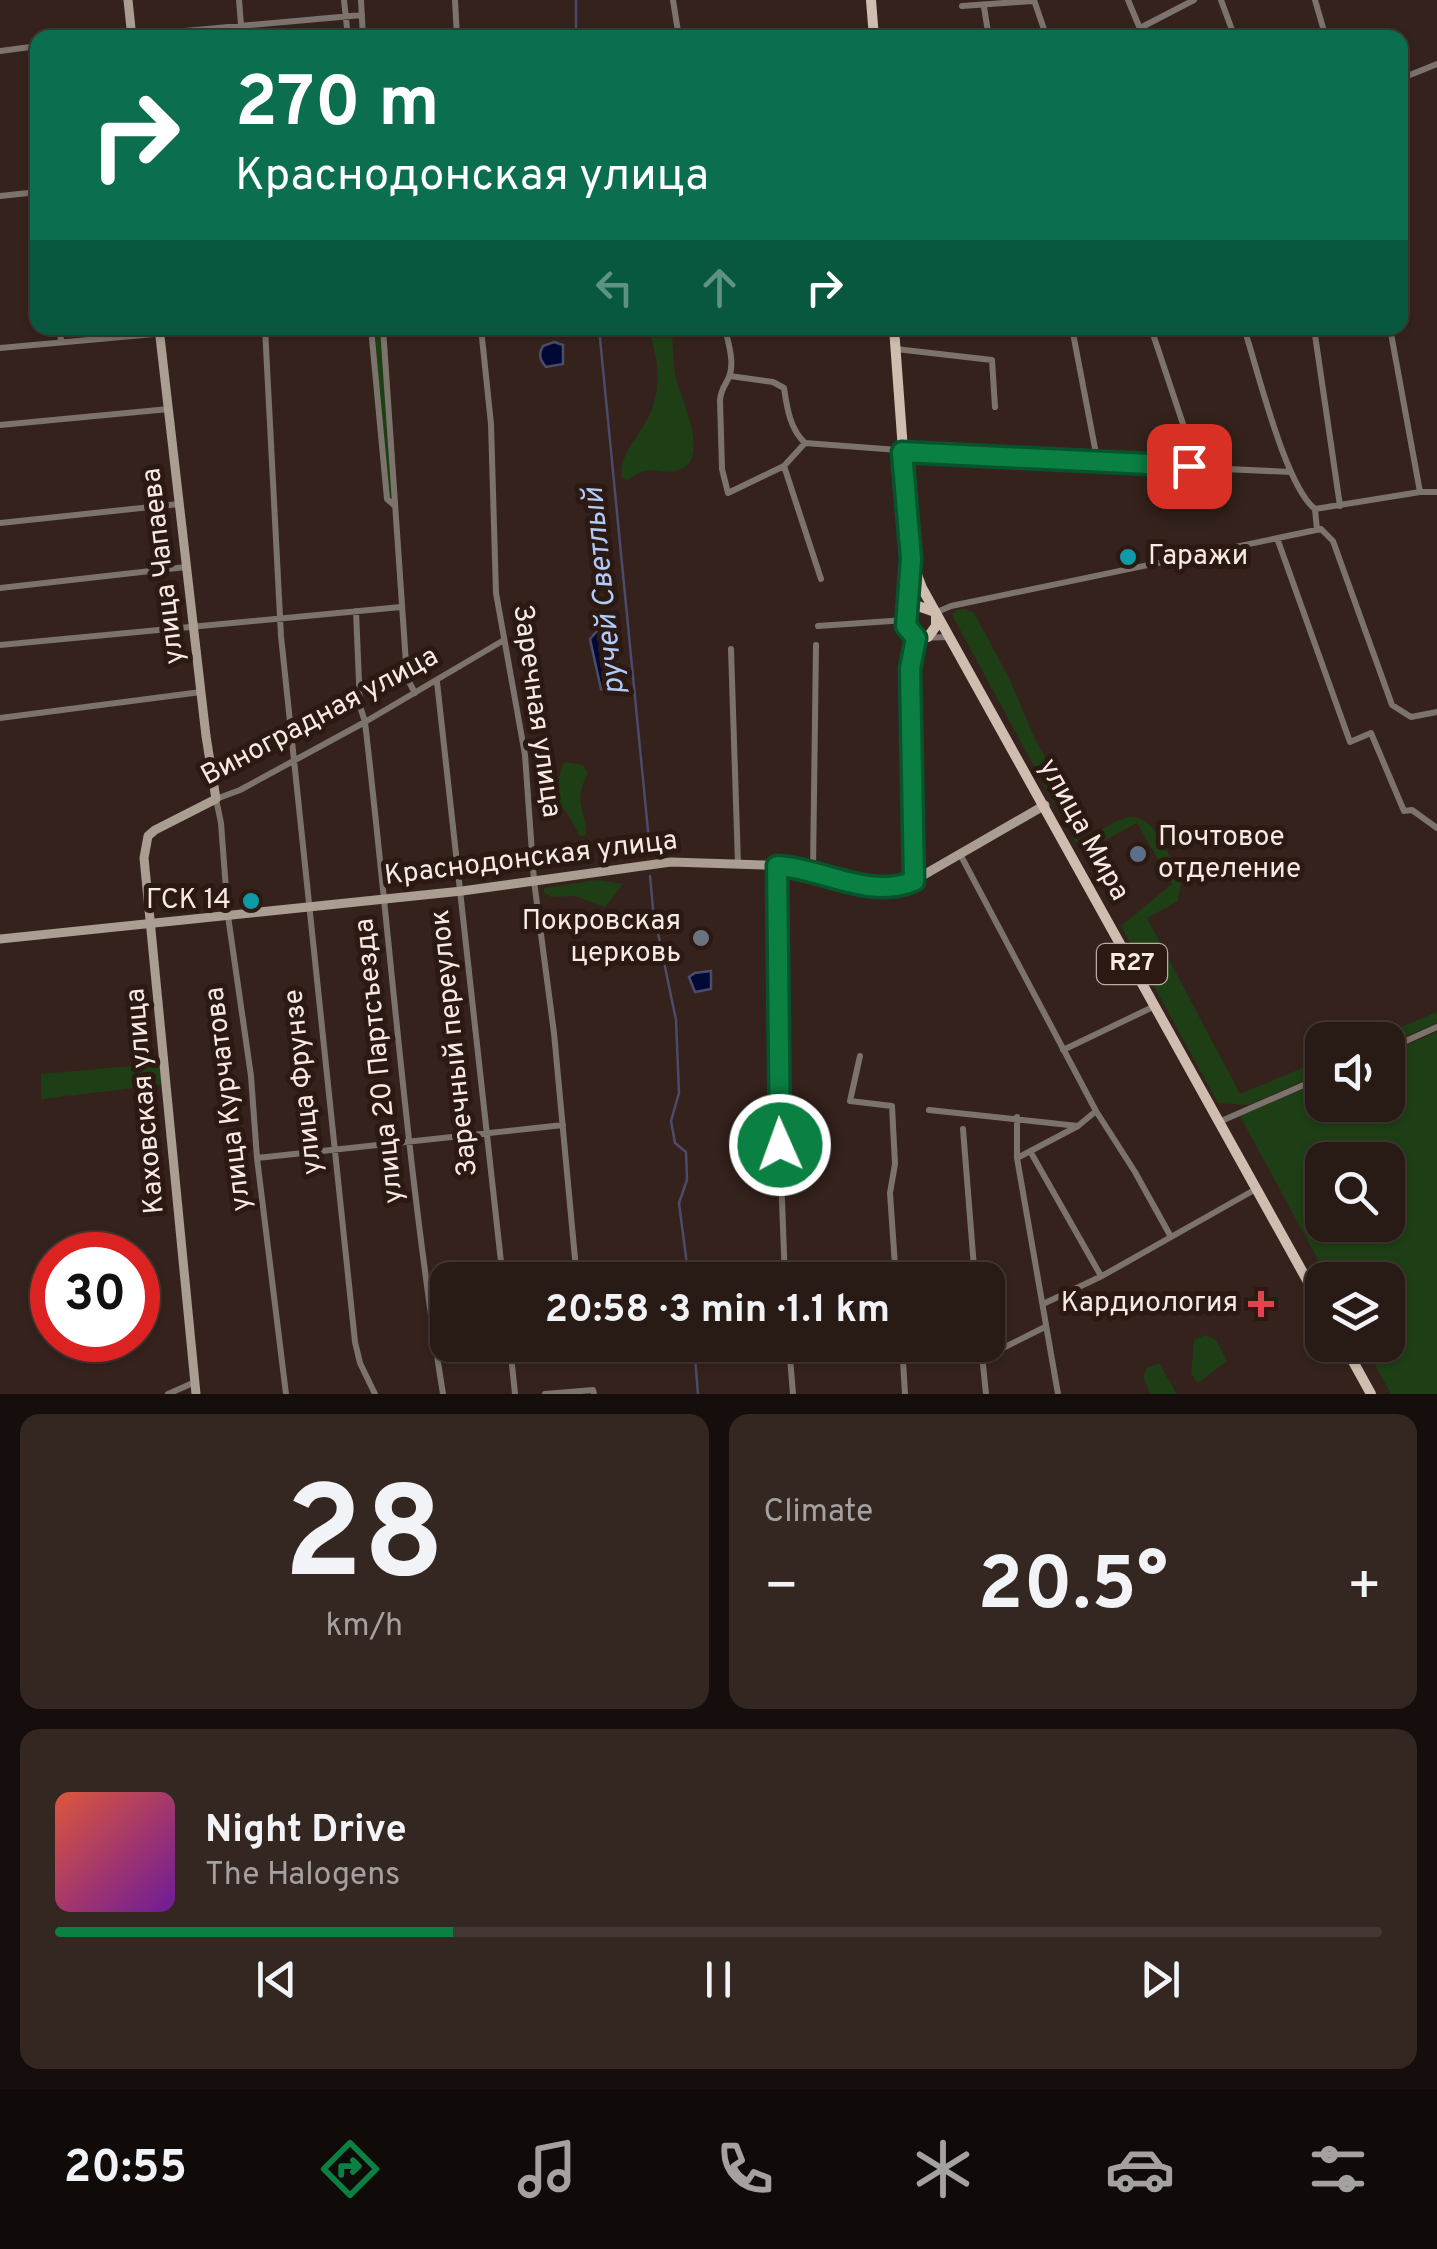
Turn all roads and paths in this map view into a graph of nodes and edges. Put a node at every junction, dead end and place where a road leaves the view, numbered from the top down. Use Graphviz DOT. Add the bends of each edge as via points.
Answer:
graph roads {
  1 [pos="128,0"];
  2 [pos="239,0"];
  3 [pos="344,0"];
  4 [pos="361,0"];
  5 [pos="454,0"];
  6 [pos="673,0"];
  7 [pos="870,0"];
  8 [pos="1033,0"];
  9 [pos="1128,0"];
  10 [pos="1194,0"];
  11 [pos="1221,0"];
  12 [pos="1315,0"];
  13 [pos="962,6"];
  14 [pos="984,7"];
  15 [pos="362,15"];
  16 [pos="346,17"];
  17 [pos="242,26"];
  18 [pos="1140,28"];
  19 [pos="131,30"];
  20 [pos="198,30"];
  21 [pos="347,30"];
  22 [pos="363,30"];
  23 [pos="456,30"];
  24 [pos="678,30"];
  25 [pos="873,30"];
  26 [pos="988,30"];
  27 [pos="1044,30"];
  28 [pos="1232,30"];
  29 [pos="1324,30"];
  30 [pos="30,47"];
  31 [pos="0,51"];
  32 [pos="1437,64"];
  33 [pos="1408,76"];
  34 [pos="30,193"];
  35 [pos="0,196"];
  36 [pos="60,335"];
  37 [pos="119,335"];
  38 [pos="160,335"];
  39 [pos="266,335"];
  40 [pos="372,335"];
  41 [pos="384,335"];
  42 [pos="482,335"];
  43 [pos="726,335"];
  44 [pos="894,335"];
  45 [pos="1073,335"];
  46 [pos="1153,335"];
  47 [pos="1246,335"];
  48 [pos="1315,335"];
  49 [pos="1391,335"];
  50 [pos="61,342"];
  51 [pos="0,348"];
  52 [pos="895,349"];
  53 [pos="730,376"];
  54 [pos="995,408"];
  55 [pos="168,410"];
  56 [pos="0,425"];
  57 [pos="806,443"];
  58 [pos="902,452"];
  59 [pos="1098,464"];
  60 [pos="784,466"];
  61 [pos="1189,466"];
  62 [pos="1291,472"];
  63 [pos="1420,492"];
  64 [pos="1437,492"];
  65 [pos="179,504"];
  66 [pos="395,506"];
  67 [pos="1340,506"];
  68 [pos="1314,509"];
  69 [pos="0,523"];
  70 [pos="1318,530"];
  71 [pos="1277,538"];
  72 [pos="911,559"];
  73 [pos="186,568"];
  74 [pos="821,579"];
  75 [pos="0,588"];
  76 [pos="401,607"];
  77 [pos="356,610"];
  78 [pos="936,613"];
  79 [pos="280,616"];
  80 [pos="906,617"];
  81 [pos="194,624"];
  82 [pos="818,626"];
  83 [pos="949,637"];
  84 [pos="922,638"];
  85 [pos="504,640"];
  86 [pos="816,645"];
  87 [pos="0,646"];
  88 [pos="731,649"];
  89 [pos="407,678"];
  90 [pos="437,682"];
  91 [pos="201,692"];
  92 [pos="415,693"];
  93 [pos="398,702"];
  94 [pos="1437,712"];
  95 [pos="0,718"];
  96 [pos="364,722"];
  97 [pos="292,762"];
  98 [pos="216,798"];
  99 [pos="1045,806"];
  100 [pos="1437,828"];
  101 [pos="155,830"];
  102 [pos="960,853"];
  103 [pos="738,864"];
  104 [pos="777,866"];
  105 [pos="814,870"];
  106 [pos="534,880"];
  107 [pos="914,881"];
  108 [pos="462,891"];
  109 [pos="386,899"];
  110 [pos="307,907"];
  111 [pos="228,916"];
  112 [pos="152,923"];
  113 [pos="0,940"];
  114 [pos="1155,1006"];
  115 [pos="1437,1027"];
  116 [pos="1405,1041"];
  117 [pos="1064,1050"];
  118 [pos="860,1056"];
  119 [pos="1305,1084"];
  120 [pos="929,1110"];
  121 [pos="1096,1111"];
  122 [pos="1018,1117"];
  123 [pos="1219,1122"];
  124 [pos="564,1125"];
  125 [pos="1078,1126"];
  126 [pos="963,1129"];
  127 [pos="485,1134"];
  128 [pos="410,1141"];
  129 [pos="333,1148"];
  130 [pos="1030,1151"];
  131 [pos="257,1158"];
  132 [pos="1017,1158"];
  133 [pos="1256,1189"];
  134 [pos="1170,1238"];
  135 [pos="501,1262"];
  136 [pos="575,1262"];
  137 [pos="783,1262"];
  138 [pos="895,1262"];
  139 [pos="974,1262"];
  140 [pos="1102,1276"];
  141 [pos="1305,1277"];
  142 [pos="1043,1304"];
  143 [pos="1045,1328"];
  144 [pos="1005,1348"];
  145 [pos="512,1362"];
  146 [pos="790,1362"];
  147 [pos="903,1362"];
  148 [pos="982,1362"];
  149 [pos="1353,1362"];
  150 [pos="195,1382"];
  151 [pos="593,1392"];
  152 [pos="168,1394"];
  153 [pos="196,1394"];
  154 [pos="286,1394"];
  155 [pos="375,1394"];
  156 [pos="443,1394"];
  157 [pos="515,1394"];
  158 [pos="544,1394"];
  159 [pos="793,1394"];
  160 [pos="905,1394"];
  161 [pos="986,1394"];
  162 [pos="1058,1394"];
  163 [pos="1371,1394"];
  1 -- 19 [label="street"];
  2 -- 17 [label="street"];
  3 -- 16 [label="street"];
  4 -- 15 [label="street"];
  5 -- 23 [label="street"];
  6 -- 24 [label="street"];
  7 -- 25 [label="main road"];
  8 -- 14 [label="street"];
  8 -- 27 [label="street"];
  9 -- 18 [label="street"];
  10 -- 18 [label="street"];
  11 -- 28 [label="street"];
  12 -- 29 [label="street"];
  13 -- 14 [label="street"];
  14 -- 26 [label="street"];
  15 -- 16 [label="street"];
  15 -- 22 [label="street"];
  16 -- 17 [label="street"];
  16 -- 21 [label="street"];
  17 -- 20 [label="street"];
  30 -- 31 [label="street"];
  32 -- 33 [label="street"];
  34 -- 35 [label="street"];
  36 -- 50 [label="street"];
  37 -- 50 [label="street"];
  38 -- 55 [label="street, улица Чапаева"];
  39 -- 79 [label="street, улица Фрунзе"];
  40 -- 66 [label="street" via="387,499"];
  41 -- 66 [label="street"];
  42 -- 85 [label="street, Заречная улица"];
  43 -- 53 [label="street"];
  44 -- 52 [label="main road, R27"];
  45 -- 59 [label="street"];
  46 -- 61 [label="street" via="1188,439"];
  47 -- 62 [label="street"];
  48 -- 67 [label="street"];
  49 -- 63 [label="street"];
  50 -- 51 [label="street"];
  52 -- 54 [label="street" via="992,360"];
  52 -- 58 [label="main road, R27"];
  53 -- 57 [label="street" via="784,388"];
  53 -- 60 [label="street" via="720,400 728,492"];
  55 -- 56 [label="street"];
  55 -- 65 [label="street, улица Чапаева"];
  57 -- 58 [label="street"];
  57 -- 60 [label="street"];
  58 -- 59 [label="street"];
  58 -- 72 [label="main road, R27"];
  59 -- 61 [label="street"];
  60 -- 74 [label="street"];
  61 -- 62 [label="street"];
  62 -- 68 [label="street"];
  63 -- 64 [label="street"];
  63 -- 67 [label="street"];
  65 -- 69 [label="street"];
  65 -- 73 [label="street, улица Чапаева"];
  66 -- 76 [label="street"];
  67 -- 68 [label="street"];
  68 -- 70 [label="street"];
  70 -- 71 [label="street"];
  70 -- 94 [label="street" via="1333,541 1392,706 1412,717"];
  71 -- 78 [label="street"];
  71 -- 100 [label="street" via="1350,742 1371,733 1404,811"];
  72 -- 78 [label="main road, R27"];
  72 -- 80 [label="street"];
  73 -- 75 [label="street"];
  73 -- 81 [label="street, улица Чапаева"];
  76 -- 77 [label="street"];
  76 -- 89 [label="street"];
  77 -- 79 [label="street"];
  77 -- 96 [label="street, улица 20 Партсъезда"];
  78 -- 80 [label="main road" via="918,606"];
  78 -- 83 [label="main road, улица Мира / R27"];
  78 -- 84 [label="main road" via="936,626"];
  79 -- 81 [label="street"];
  79 -- 97 [label="street, улица Фрунзе"];
  80 -- 82 [label="street"];
  80 -- 84 [label="street" via="908,632"];
  81 -- 87 [label="street"];
  81 -- 91 [label="street, улица Чапаева"];
  83 -- 84 [label="street"];
  83 -- 99 [label="main road, улица Мира / R27"];
  84 -- 107 [label="street" via="910,669"];
  85 -- 90 [label="street, Виноградная улица"];
  85 -- 106 [label="street, Заречная улица" via="525,755"];
  86 -- 105 [label="street"];
  88 -- 103 [label="street"];
  89 -- 92 [label="street"];
  89 -- 93 [label="street"];
  90 -- 92 [label="street, Виноградная улица"];
  90 -- 108 [label="street, Заречный переулок"];
  91 -- 95 [label="street"];
  91 -- 98 [label="street, улица Чапаева"];
  92 -- 93 [label="street, Виноградная улица"];
  93 -- 96 [label="street, Виноградная улица"];
  96 -- 97 [label="street, Виноградная улица"];
  96 -- 109 [label="street, улица 20 Партсъезда"];
  97 -- 98 [label="street, Виноградная улица"];
  97 -- 110 [label="street, улица Фрунзе"];
  98 -- 101 [label="street, Виноградная улица"];
  98 -- 111 [label="street, улица Курчатова"];
  99 -- 102 [label="street, Краснодонская улица"];
  99 -- 114 [label="main road, улица Мира / R27"];
  101 -- 112 [label="street, Каховская улица" via="144,858"];
  102 -- 107 [label="street, Краснодонская улица"];
  102 -- 117 [label="street"];
  103 -- 104 [label="street, Краснодонская улица"];
  103 -- 106 [label="street, Краснодонская улица" via="671,862"];
  104 -- 105 [label="street, Краснодонская улица"];
  104 -- 137 [label="street"];
  105 -- 107 [label="street, Краснодонская улица" via="856,884"];
  106 -- 108 [label="street, Краснодонская улица"];
  106 -- 124 [label="street, Заречная улица"];
  108 -- 109 [label="street, Краснодонская улица"];
  108 -- 127 [label="street, Заречный переулок"];
  109 -- 110 [label="street, Краснодонская улица"];
  109 -- 128 [label="street, улица 20 Партсъезда"];
  110 -- 111 [label="street, Краснодонская улица"];
  110 -- 129 [label="street, улица Фрунзе"];
  111 -- 112 [label="street, Краснодонская улица"];
  111 -- 131 [label="street, улица Курчатова"];
  112 -- 113 [label="street, Краснодонская улица"];
  112 -- 150 [label="street, Каховская улица"];
  114 -- 117 [label="street"];
  114 -- 123 [label="main road, улица Мира / R27"];
  115 -- 116 [label="street"];
  117 -- 121 [label="street"];
  118 -- 138 [label="street" via="850,1102 892,1106"];
  119 -- 123 [label="street"];
  120 -- 122 [label="street"];
  121 -- 125 [label="street"];
  121 -- 134 [label="street"];
  122 -- 125 [label="street"];
  122 -- 132 [label="street"];
  123 -- 133 [label="main road, улица Мира / R27"];
  124 -- 127 [label="street"];
  124 -- 136 [label="street, Заречная улица"];
  125 -- 130 [label="street"];
  126 -- 139 [label="street"];
  127 -- 128 [label="street"];
  127 -- 135 [label="street, Заречный переулок"];
  128 -- 129 [label="street"];
  128 -- 156 [label="street, улица 20 Партсъезда"];
  129 -- 131 [label="street"];
  129 -- 155 [label="street, улица Фрунзе" via="356,1350"];
  130 -- 132 [label="street"];
  130 -- 140 [label="street"];
  131 -- 154 [label="street, улица Курчатова"];
  132 -- 142 [label="street"];
  133 -- 134 [label="street"];
  133 -- 141 [label="main road, улица Мира / R27"];
  134 -- 140 [label="street"];
  140 -- 142 [label="street"];
  142 -- 143 [label="street"];
  143 -- 144 [label="street"];
  143 -- 162 [label="street"];
  145 -- 157 [label="street"];
  146 -- 159 [label="street"];
  147 -- 160 [label="street"];
  148 -- 161 [label="street"];
  149 -- 163 [label="main road"];
  150 -- 152 [label="street"];
  150 -- 153 [label="street, Каховская улица"];
  151 -- 158 [label="street"];
}
